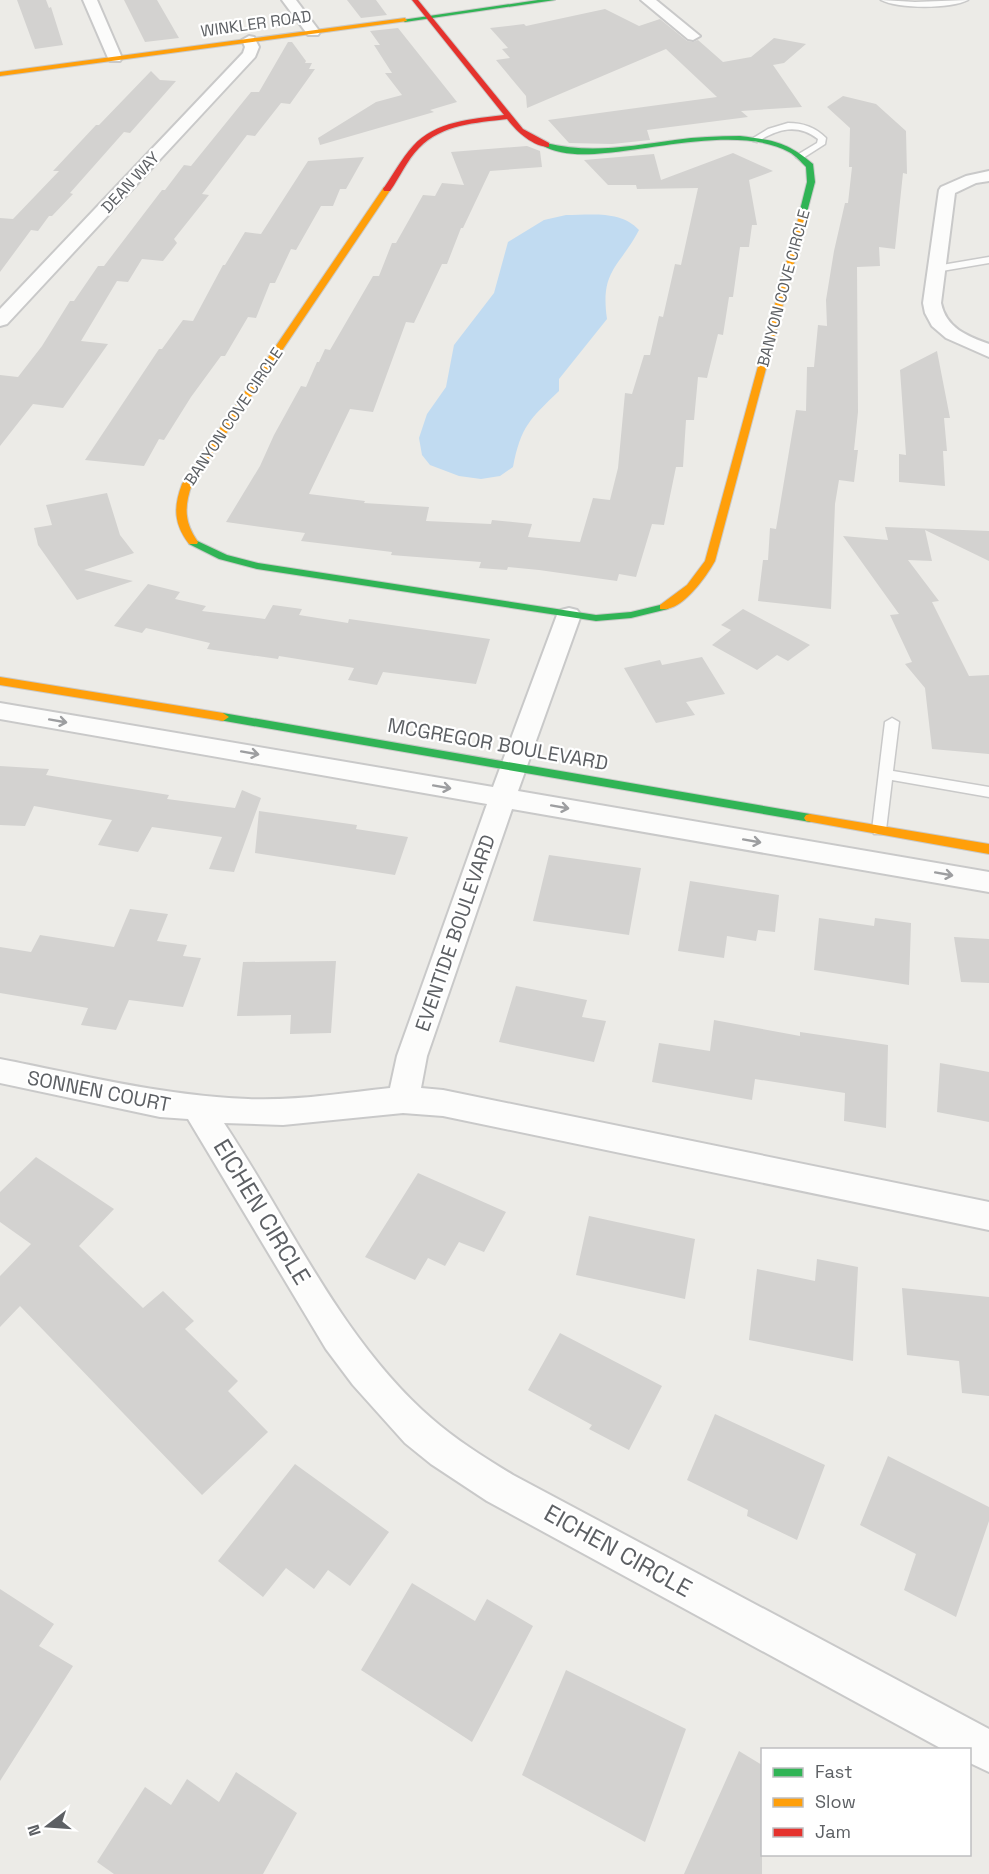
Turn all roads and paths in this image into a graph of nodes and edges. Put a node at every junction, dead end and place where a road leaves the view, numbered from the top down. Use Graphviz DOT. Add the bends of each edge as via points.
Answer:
graph roads {
  1 [pos="90,0"];
  2 [pos="289,0"];
  3 [pos="415,0"];
  4 [pos="552,0"];
  5 [pos="648,0"];
  6 [pos="885,0"];
  7 [pos="964,0"];
  8 [pos="429,16"];
  9 [pos="313,32"];
  10 [pos="693,36"];
  11 [pos="249,40"];
  12 [pos="115,58"];
  13 [pos="0,74"];
  14 [pos="508,117"];
  15 [pos="754,140"];
  16 [pos="800,157"];
  17 [pos="989,176"];
  18 [pos="989,260"];
  19 [pos="936,269"];
  20 [pos="0,321"];
  21 [pos="989,351"];
  22 [pos="569,615"];
  23 [pos="0,681"];
  24 [pos="0,711"];
  25 [pos="892,722"];
  26 [pos="513,767"];
  27 [pos="888,774"];
  28 [pos="989,792"];
  29 [pos="502,797"];
  30 [pos="879,830"];
  31 [pos="989,849"];
  32 [pos="989,882"];
  33 [pos="0,1071"];
  34 [pos="403,1100"];
  35 [pos="198,1109"];
  36 [pos="989,1216"];
  37 [pos="989,1751"];
  1 -- 12 [label="street"];
  2 -- 9 [label="street"];
  3 -- 8 [label="street"];
  4 -- 8 [label="street, WINKLER ROAD"];
  5 -- 10 [label="street"];
  6 -- 7 [label="lane" via="911,4"];
  8 -- 9 [label="street, WINKLER ROAD"];
  8 -- 14 [label="street"];
  9 -- 11 [label="street, WINKLER ROAD"];
  11 -- 12 [label="street, WINKLER ROAD"];
  11 -- 20 [label="street, DEAN WAY" via="250,54"];
  12 -- 13 [label="street, WINKLER ROAD"];
  14 -- 15 [label="street" via="529,138 576,152 614,151 707,138"];
  14 -- 22 [label="street, BANYON COVE CIRCLE" via="449,127 417,146 187,484 176,513 193,542 210,554 231,561"];
  15 -- 16 [label="street" via="782,147"];
  15 -- 16 [label="lane" via="771,128 782,126 814,130 822,138 821,144"];
  16 -- 22 [label="street, BANYON COVE CIRCLE" via="811,168 806,205 704,576 692,591 674,603 651,611 623,617"];
  17 -- 19 [label="street" via="947,190"];
  18 -- 19 [label="lane"];
  19 -- 21 [label="street" via="932,303 939,324 952,335"];
  22 -- 26 [label="street"];
  23 -- 26 [label="street, MCGREGOR BOULEVARD"];
  24 -- 29 [label="street, one-way"];
  25 -- 27 [label="lane"];
  26 -- 29 [label="street, EVENTIDE BOULEVARD"];
  26 -- 30 [label="street, MCGREGOR BOULEVARD"];
  27 -- 28 [label="lane"];
  27 -- 30 [label="lane"];
  29 -- 32 [label="street, one-way"];
  29 -- 34 [label="street, EVENTIDE BOULEVARD" via="412,1056"];
  30 -- 31 [label="street, MCGREGOR BOULEVARD"];
  33 -- 35 [label="street, SONNEN COURT" via="123,1098"];
  34 -- 35 [label="street, EICHEN CIRCLE" via="283,1112"];
  34 -- 36 [label="street, EICHEN CIRCLE" via="484,1110"];
  35 -- 37 [label="street, EICHEN CIRCLE" via="228,1152 320,1310 367,1377 425,1436 506,1490"];
}
